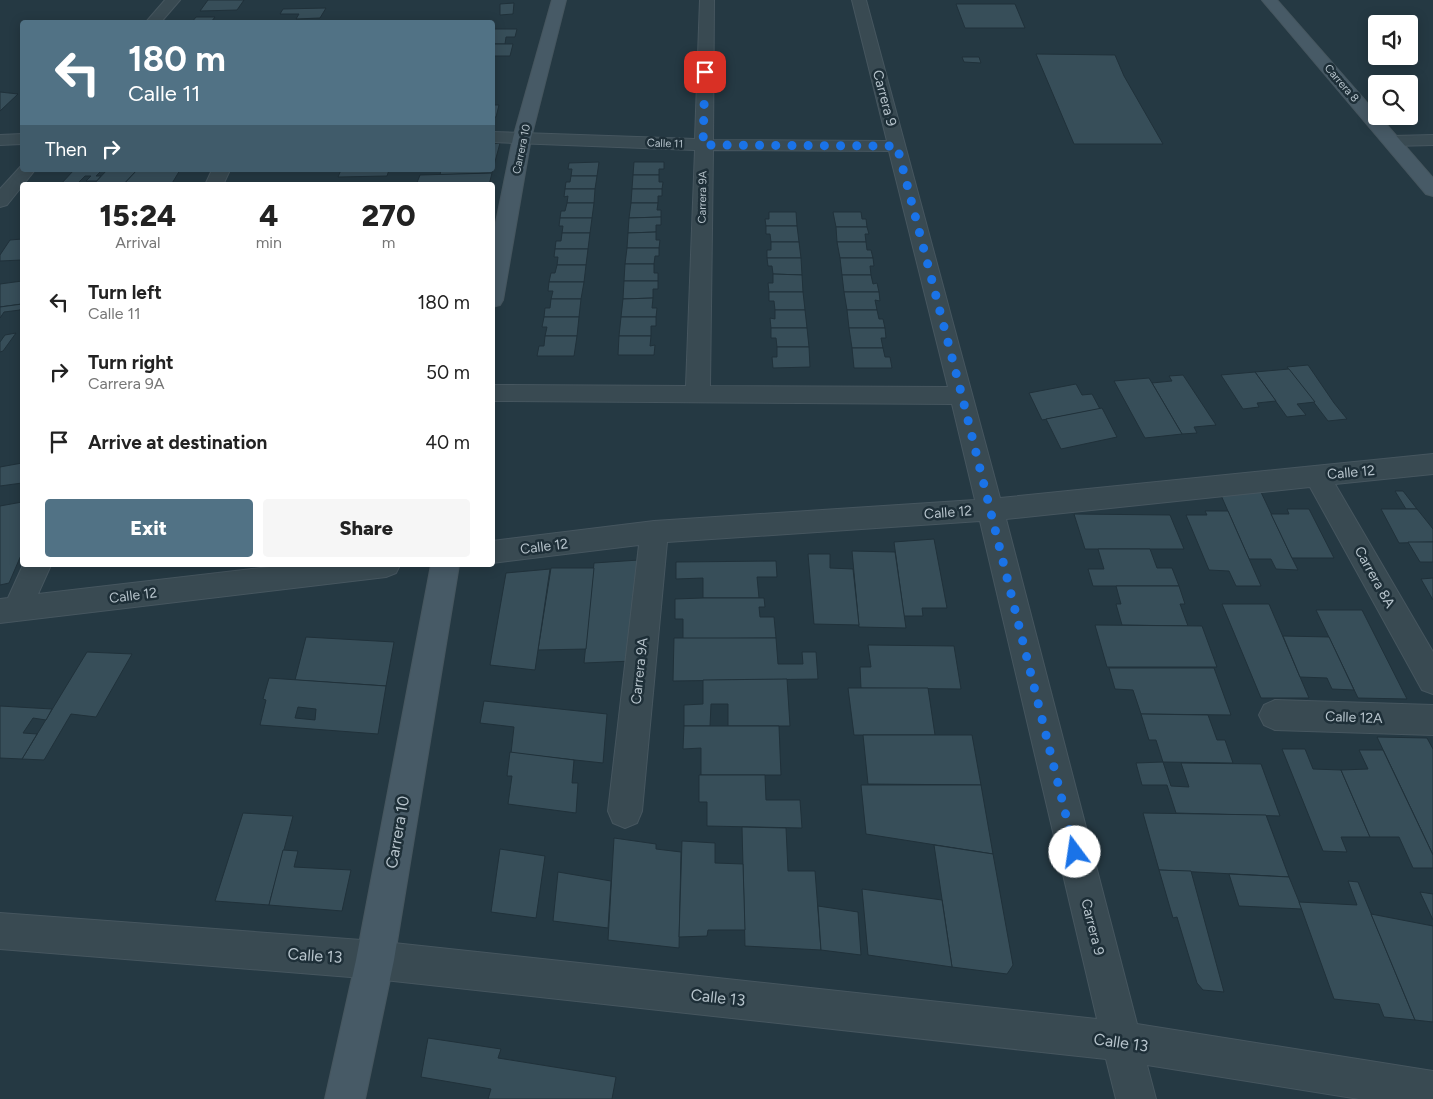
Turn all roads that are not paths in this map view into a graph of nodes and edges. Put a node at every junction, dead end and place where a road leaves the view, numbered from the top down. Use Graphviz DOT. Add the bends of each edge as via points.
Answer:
graph roads {
  1 [pos="173,0"];
  2 [pos="559,0"];
  3 [pos="707,0"];
  4 [pos="859,0"];
  5 [pos="1269,0"];
  6 [pos="155,20"];
  7 [pos="495,137"];
  8 [pos="522,138"];
  9 [pos="20,139"];
  10 [pos="0,140"];
  11 [pos="1433,140"];
  12 [pos="1393,141"];
  13 [pos="703,145"];
  14 [pos="897,146"];
  15 [pos="24,172"];
  16 [pos="1433,190"];
  17 [pos="0,200"];
  18 [pos="495,284"];
  19 [pos="495,393"];
  20 [pos="698,395"];
  21 [pos="962,396"];
  22 [pos="1433,464"];
  23 [pos="1317,475"];
  24 [pos="990,510"];
  25 [pos="654,532"];
  26 [pos="495,552"];
  27 [pos="36,567"];
  28 [pos="369,567"];
  29 [pos="445,567"];
  30 [pos="8,610"];
  31 [pos="1433,680"];
  32 [pos="1275,715"];
  33 [pos="1433,720"];
  34 [pos="625,811"];
  35 [pos="0,931"];
  36 [pos="375,960"];
  37 [pos="1122,1042"];
  38 [pos="1433,1091"];
  39 [pos="345,1099"];
  40 [pos="1136,1099"];
  1 -- 6 [label="street"];
  2 -- 8 [label="street, Carrera 10"];
  3 -- 13 [label="street, Carrera 9A"];
  4 -- 14 [label="street, Carrera 9"];
  5 -- 12 [label="street, Carrera 8"];
  7 -- 8 [label="street, Calle 11"];
  8 -- 13 [label="street, Calle 11"];
  8 -- 18 [label="street, Carrera 10"];
  9 -- 10 [label="street"];
  11 -- 12 [label="street"];
  12 -- 16 [label="street, Carrera 8"];
  13 -- 14 [label="street, Calle 11"];
  13 -- 20 [label="street, Carrera 9A"];
  14 -- 21 [label="street, Carrera 9"];
  15 -- 17 [label="street"];
  19 -- 20 [label="street"];
  20 -- 21 [label="street"];
  21 -- 24 [label="street, Carrera 9"];
  22 -- 23 [label="street, Calle 12"];
  23 -- 24 [label="street, Calle 12"];
  23 -- 31 [label="street, Carrera 8A"];
  24 -- 25 [label="street, Calle 12"];
  24 -- 37 [label="street, Carrera 9"];
  25 -- 26 [label="street, Calle 12"];
  25 -- 34 [label="street, Carrera 9A"];
  27 -- 30 [label="street"];
  28 -- 30 [label="street, Calle 12"];
  29 -- 36 [label="street, Carrera 10"];
  32 -- 33 [label="street, Calle 12A"];
  35 -- 36 [label="street, Calle 13"];
  36 -- 37 [label="street, Calle 13"];
  36 -- 39 [label="street, Carrera 10"];
  37 -- 38 [label="street, Calle 13"];
  37 -- 40 [label="street, Carrera 9"];
}
